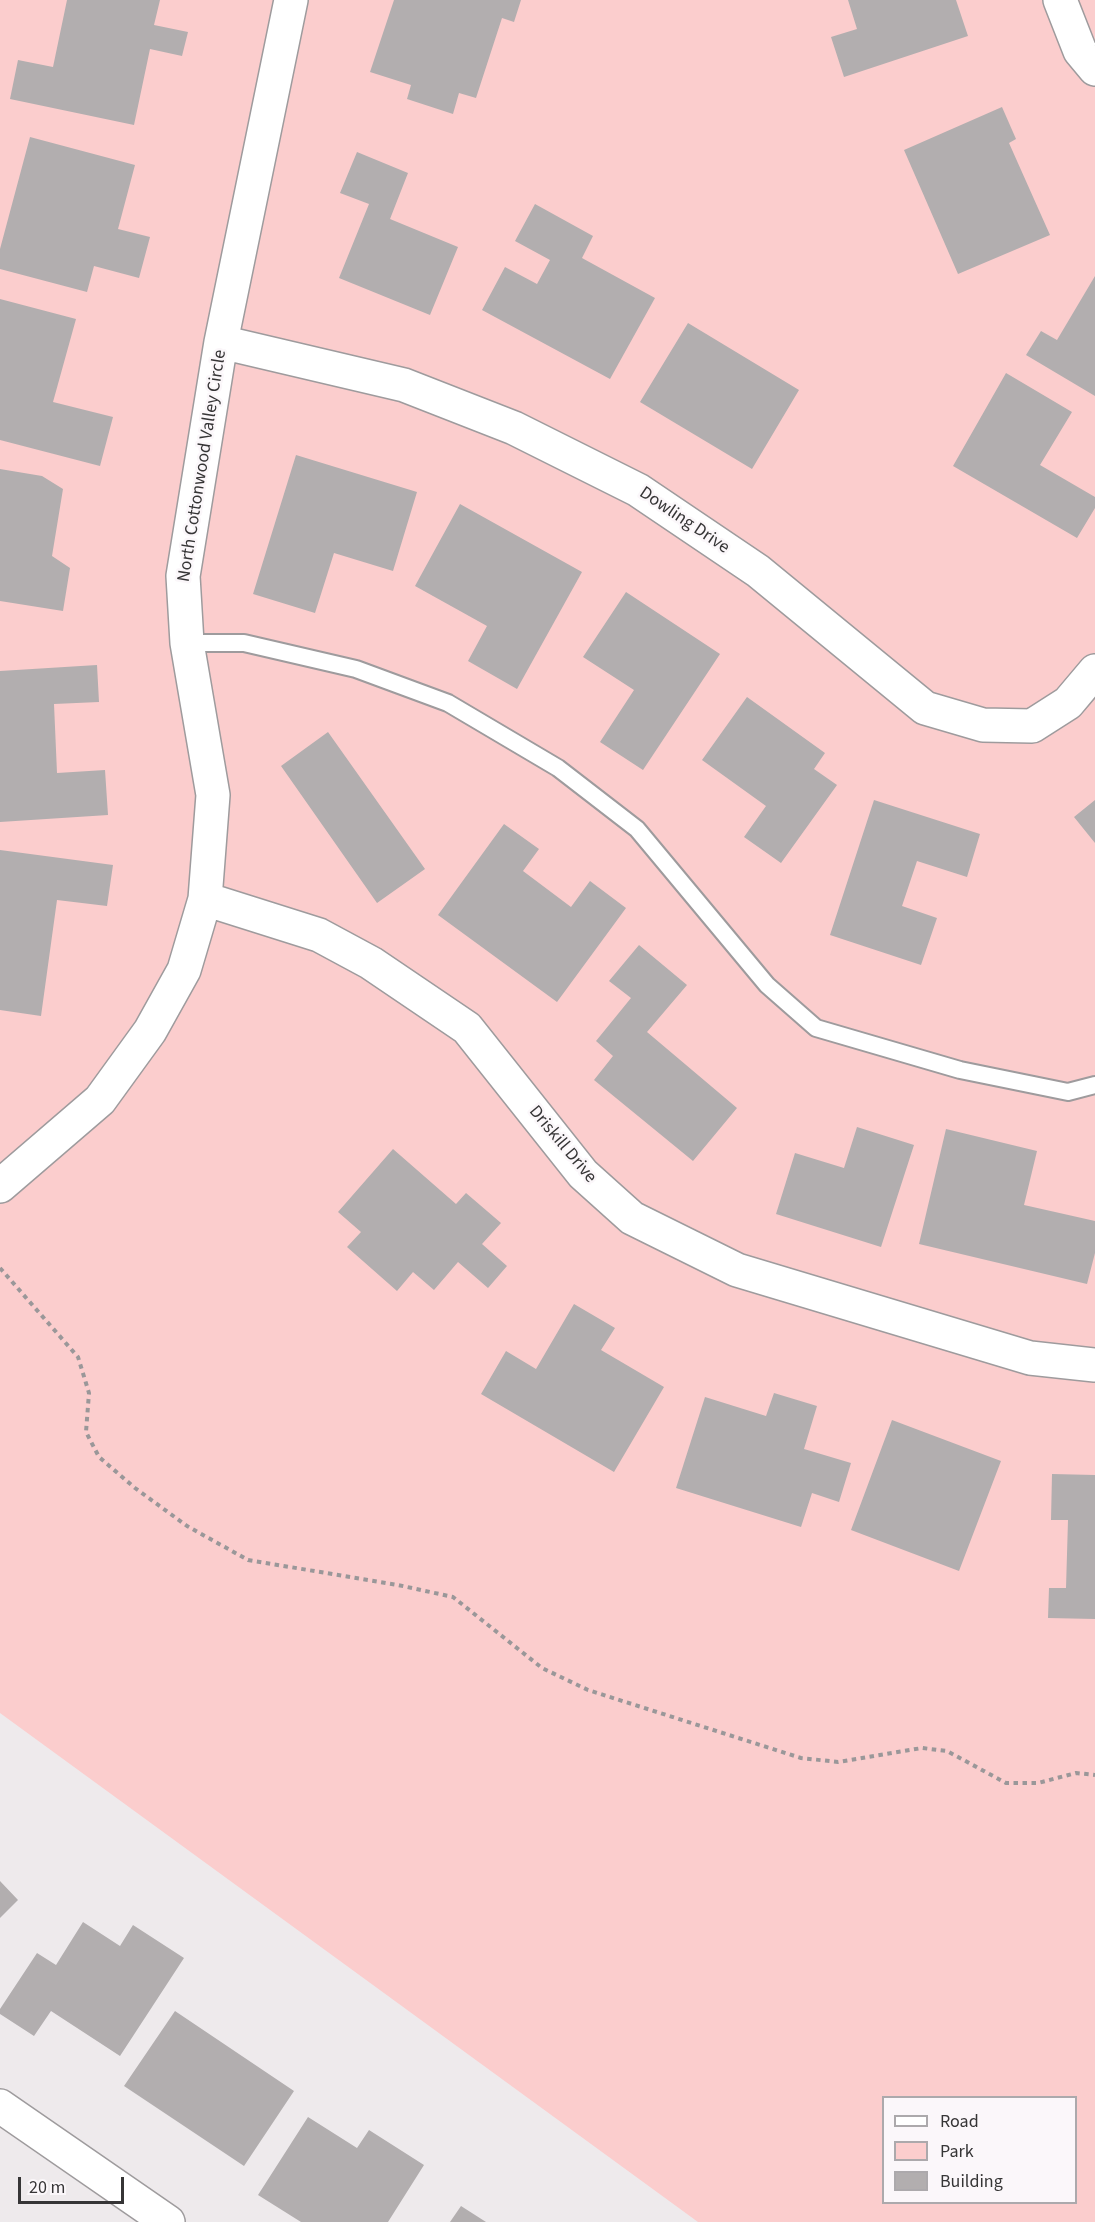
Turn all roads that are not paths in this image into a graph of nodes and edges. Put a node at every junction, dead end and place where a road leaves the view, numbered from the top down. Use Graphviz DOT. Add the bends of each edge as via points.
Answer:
graph roads {
  1 [pos="291,0"];
  2 [pos="1060,0"];
  3 [pos="1095,69"];
  4 [pos="221,342"];
  5 [pos="187,643"];
  6 [pos="1095,670"];
  7 [pos="205,899"];
  8 [pos="1095,1085"];
  9 [pos="0,1186"];
  10 [pos="1095,1365"];
  11 [pos="1,2108"];
  12 [pos="168,2222"];
  1 -- 4 [label="street, North Cottonwood Valley Circle"];
  2 -- 3 [label="street" via="1080,51"];
  4 -- 5 [label="street, North Cottonwood Valley Circle" via="183,576"];
  4 -- 6 [label="street, Dowling Drive" via="404,385 514,428 638,490 758,571 925,708 983,725 1032,726 1068,703"];
  5 -- 7 [label="street, North Cottonwood Valley Circle" via="213,795"];
  5 -- 8 [label="lane" via="244,643 356,669 448,703 558,768 637,829 767,985 816,1028 971,1072 1068,1092"];
  7 -- 9 [label="street, North Cottonwood Valley Circle" via="184,970 150,1031 100,1100"];
  7 -- 10 [label="street, Driskill Drive" via="319,935 371,963 467,1028 583,1174 633,1218 737,1270 1030,1358"];
  11 -- 12 [label="street"];
}
